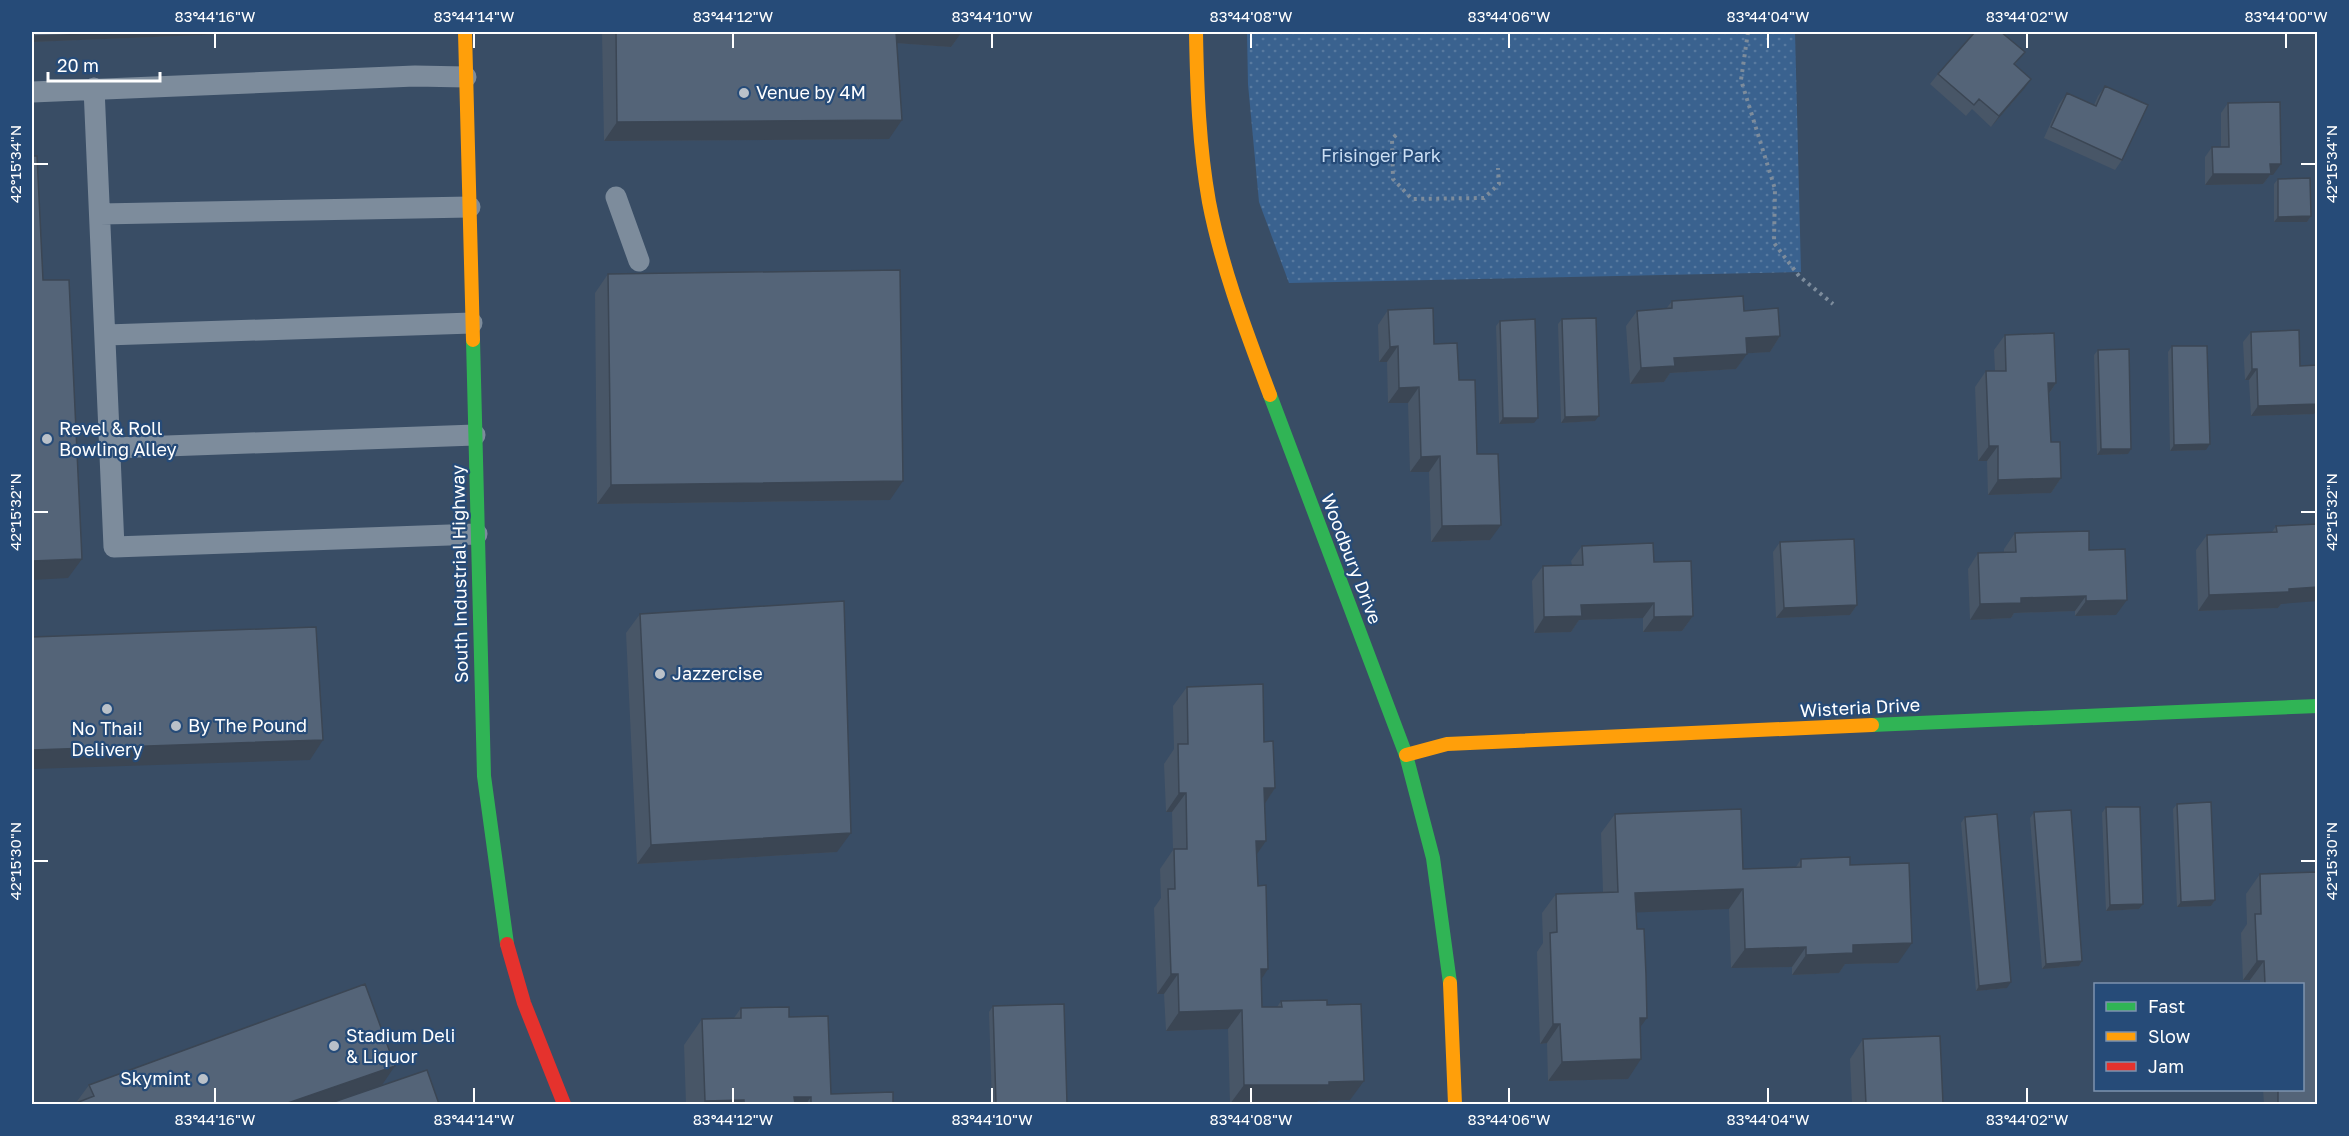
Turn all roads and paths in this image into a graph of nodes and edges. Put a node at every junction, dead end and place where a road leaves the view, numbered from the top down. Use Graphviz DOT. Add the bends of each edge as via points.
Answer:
graph roads {
  1 [pos="465,32"];
  2 [pos="1196,32"];
  3 [pos="1748,32"];
  4 [pos="466,77"];
  5 [pos="94,88"];
  6 [pos="32,92"];
  7 [pos="1396,135"];
  8 [pos="1498,168"];
  9 [pos="616,197"];
  10 [pos="470,207"];
  11 [pos="100,214"];
  12 [pos="639,261"];
  13 [pos="1833,304"];
  14 [pos="472,323"];
  15 [pos="106,335"];
  16 [pos="475,435"];
  17 [pos="111,448"];
  18 [pos="477,534"];
  19 [pos="2318,706"];
  20 [pos="1406,754"];
  21 [pos="564,1104"];
  22 [pos="1455,1104"];
  1 -- 4 [label="street, South Industrial Highway"];
  2 -- 20 [label="street, Woodbury Drive" via="1206,188 1235,301"];
  3 -- 13 [label="path" via="1741,80 1775,189 1774,243 1799,276"];
  4 -- 5 [label="lane"];
  4 -- 10 [label="street, South Industrial Highway"];
  5 -- 6 [label="lane"];
  5 -- 11 [label="lane"];
  7 -- 8 [label="path" via="1392,139 1393,178 1412,199 1484,198 1499,184"];
  9 -- 12 [label="lane"];
  10 -- 11 [label="lane"];
  10 -- 14 [label="street, South Industrial Highway"];
  11 -- 15 [label="lane"];
  14 -- 15 [label="lane"];
  14 -- 16 [label="street, South Industrial Highway"];
  15 -- 17 [label="lane"];
  16 -- 17 [label="lane"];
  16 -- 18 [label="street, South Industrial Highway"];
  17 -- 18 [label="lane" via="114,548"];
  18 -- 21 [label="street, South Industrial Highway" via="484,776 497,892 524,1003"];
  19 -- 20 [label="street, Wisteria Drive" via="1447,744"];
  20 -- 22 [label="street, Woodbury Drive" via="1433,858 1450,977"];
}
